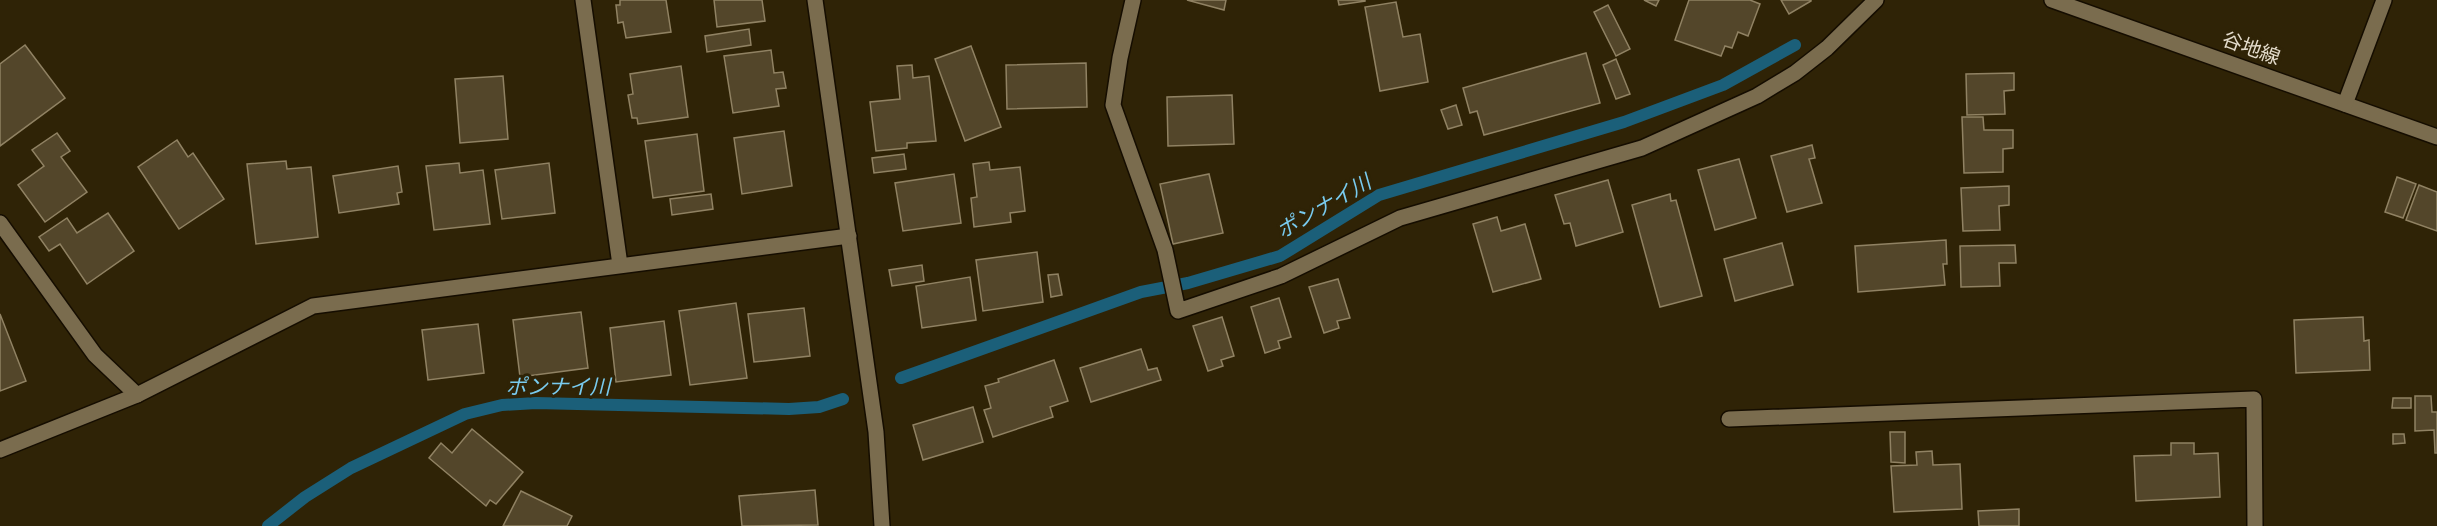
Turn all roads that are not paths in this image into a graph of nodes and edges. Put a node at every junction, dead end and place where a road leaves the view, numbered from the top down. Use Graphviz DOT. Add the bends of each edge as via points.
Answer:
graph roads {
  1 [pos="583,0"];
  2 [pos="815,0"];
  3 [pos="1133,0"];
  4 [pos="1876,0"];
  5 [pos="2052,0"];
  6 [pos="2384,0"];
  7 [pos="2345,104"];
  8 [pos="2437,137"];
  9 [pos="0,223"];
  10 [pos="849,236"];
  11 [pos="620,265"];
  12 [pos="137,395"];
  13 [pos="1729,419"];
  14 [pos="0,450"];
  15 [pos="882,526"];
  16 [pos="2255,526"];
  1 -- 11 [label="street"];
  2 -- 10 [label="street"];
  3 -- 4 [label="street" via="1113,105 1165,250 1178,311 1281,276 1400,218 1642,148 1756,96 1795,73"];
  5 -- 7 [label="street, 谷地線"];
  6 -- 7 [label="street"];
  7 -- 8 [label="street, 谷地線"];
  9 -- 12 [label="street" via="95,355"];
  10 -- 11 [label="street"];
  10 -- 15 [label="street" via="876,432"];
  11 -- 12 [label="street" via="313,306"];
  12 -- 14 [label="street"];
  13 -- 16 [label="street" via="2254,399"];
}
